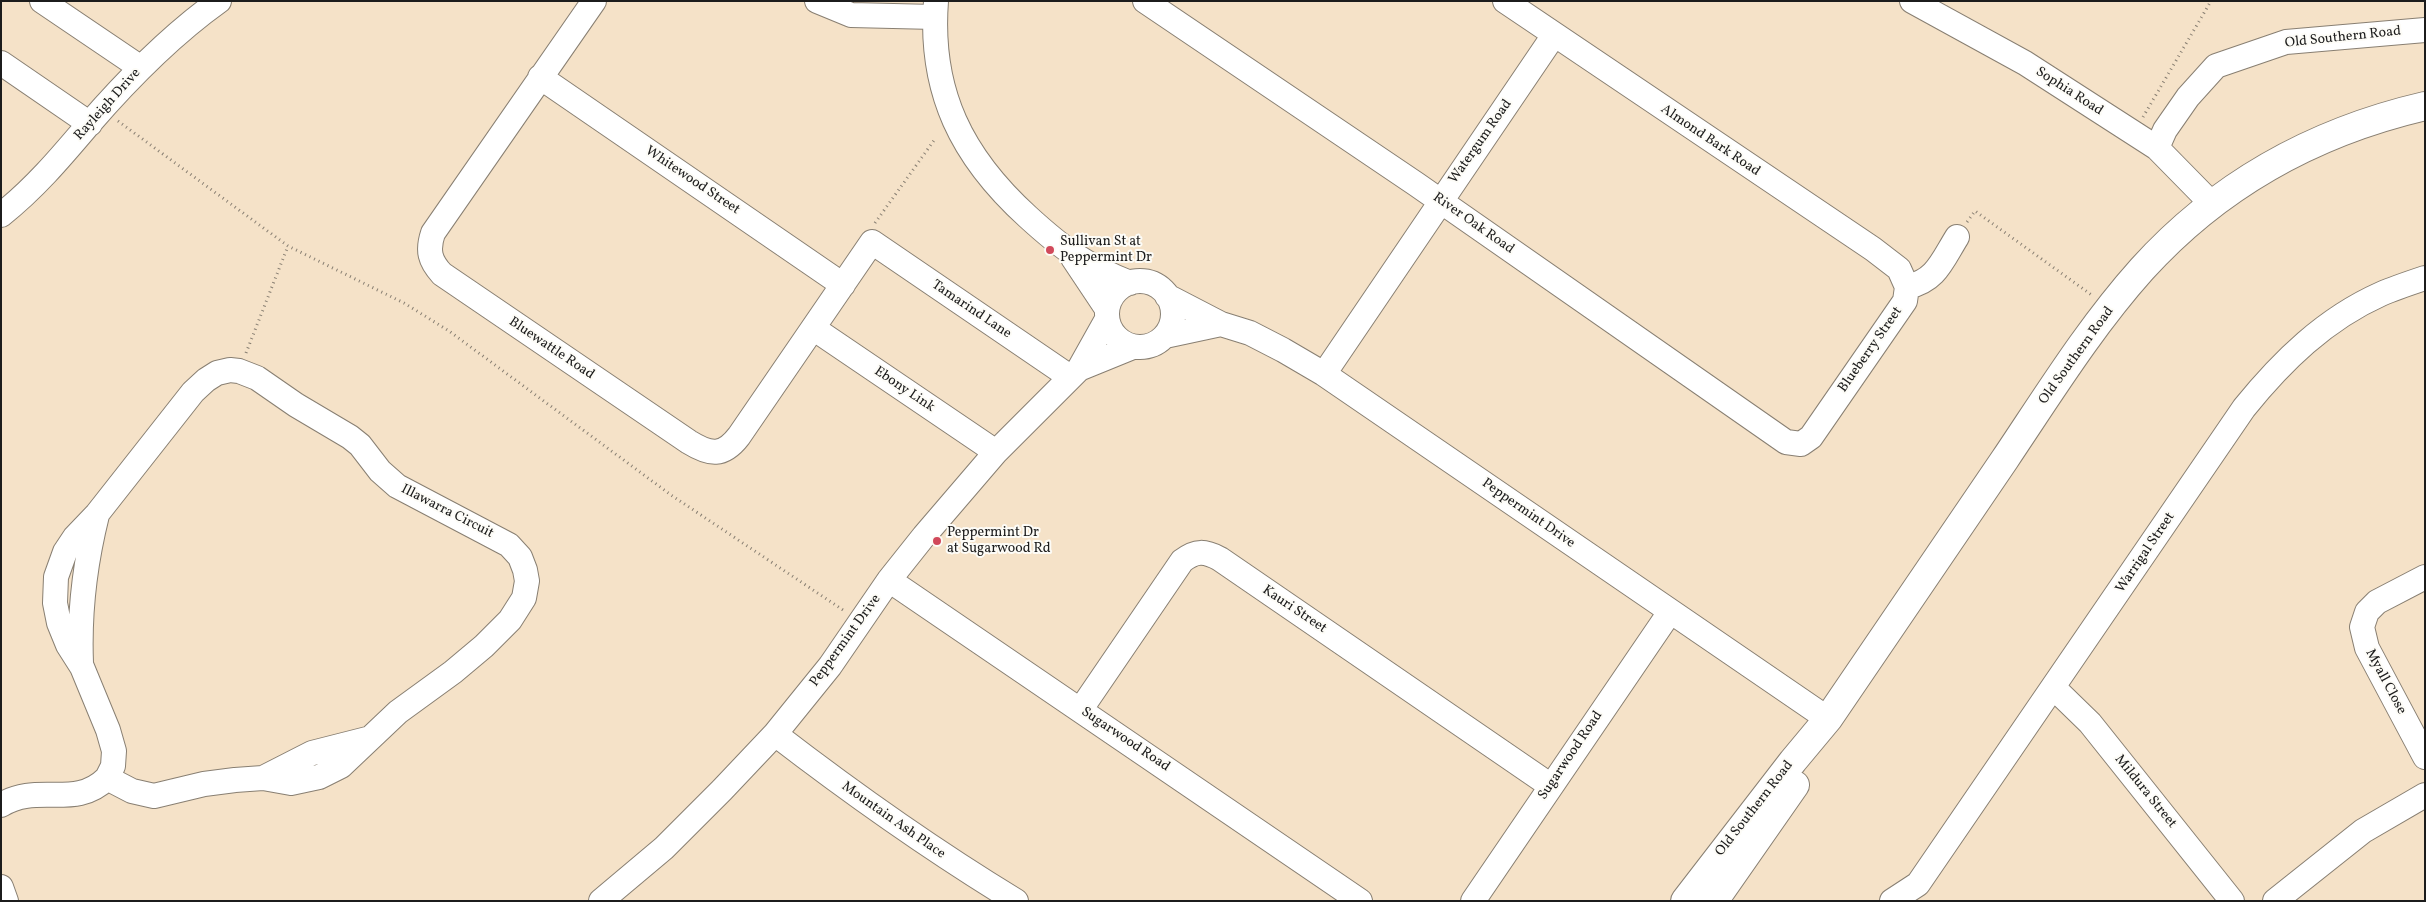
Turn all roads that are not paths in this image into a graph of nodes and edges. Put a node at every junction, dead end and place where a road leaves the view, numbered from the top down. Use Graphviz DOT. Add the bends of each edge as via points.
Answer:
graph roads {
  1 [pos="42,1"];
  2 [pos="219,1"];
  3 [pos="594,1"];
  4 [pos="817,1"];
  5 [pos="1146,1"];
  6 [pos="1505,1"];
  7 [pos="1912,1"];
  8 [pos="935,9"];
  9 [pos="2425,30"];
  10 [pos="1554,36"];
  11 [pos="1,63"];
  12 [pos="140,68"];
  13 [pos="540,77"];
  14 [pos="2425,106"];
  15 [pos="96,117"];
  16 [pos="2157,148"];
  17 [pos="1440,201"];
  18 [pos="2211,203"];
  19 [pos="1,215"];
  20 [pos="1957,237"];
  21 [pos="872,242"];
  22 [pos="1069,253"];
  23 [pos="2425,278"];
  24 [pos="1130,283"];
  25 [pos="843,284"];
  26 [pos="1907,287"];
  27 [pos="1167,296"];
  28 [pos="1107,314"];
  29 [pos="1221,324"];
  30 [pos="813,328"];
  31 [pos="1165,336"];
  32 [pos="1133,347"];
  33 [pos="1075,373"];
  34 [pos="1324,374"];
  35 [pos="1802,444"];
  36 [pos="996,452"];
  37 [pos="97,514"];
  38 [pos="2425,577"];
  39 [pos="889,580"];
  40 [pos="56,585"];
  41 [pos="85,586"];
  42 [pos="1670,612"];
  43 [pos="82,667"];
  44 [pos="2054,688"];
  45 [pos="1081,709"];
  46 [pos="1828,719"];
  47 [pos="775,734"];
  48 [pos="367,739"];
  49 [pos="312,753"];
  50 [pos="2425,757"];
  51 [pos="319,777"];
  52 [pos="107,778"];
  53 [pos="263,778"];
  54 [pos="1551,786"];
  55 [pos="2425,795"];
  56 [pos="1,805"];
  57 [pos="1,887"];
  58 [pos="1923,892"];
  59 [pos="6,901"];
  60 [pos="601,901"];
  61 [pos="1016,901"];
  62 [pos="1360,901"];
  63 [pos="1473,901"];
  64 [pos="1685,901"];
  65 [pos="1714,901"];
  66 [pos="1892,901"];
  67 [pos="2232,901"];
  68 [pos="2275,901"];
  1 -- 12 [label="street"];
  2 -- 12 [label="street, Rayleigh Drive" via="184,26"];
  3 -- 13 [label="street, Bluewattle Road"];
  4 -- 8 [label="street" via="851,15"];
  5 -- 17 [label="street, River Oak Road"];
  6 -- 10 [label="street, Almond Bark Road"];
  7 -- 16 [label="street, Sophia Road" via="2025,63"];
  8 -- 22 [label="street" via="940,82 966,145 1006,197"];
  9 -- 16 [label="street, Old Southern Road" via="2286,42 2216,66 2188,97 2165,130"];
  10 -- 17 [label="street, Watergum Road"];
  10 -- 26 [label="street, Almond Bark Road" via="1873,250 1899,269"];
  11 -- 15 [label="street"];
  12 -- 15 [label="street, Rayleigh Drive"];
  13 -- 25 [label="street, Whitewood Street"];
  13 -- 30 [label="street, Bluewattle Road" via="433,234 429,245 430,257 442,274 688,442 709,452 720,452 730,447"];
  14 -- 18 [label="main road, Old Southern Road" via="2320,138"];
  15 -- 19 [label="street, Rayleigh Drive" via="43,178"];
  16 -- 18 [label="street, Sophia Road"];
  17 -- 34 [label="street, Watergum Road"];
  17 -- 35 [label="street, River Oak Road" via="1786,442"];
  18 -- 46 [label="main road, Old Southern Road" via="2141,270 2110,308"];
  20 -- 26 [label="street" via="1932,276 1922,284"];
  21 -- 25 [label="street, Bluewattle Road"];
  21 -- 33 [label="street, Tamarind Lane"];
  22 -- 24 [label="street"];
  22 -- 28 [label="street"];
  23 -- 44 [label="street, Warrigal Street" via="2380,294 2331,323 2302,344 2271,374 2244,408"];
  24 -- 27 [label="street" via="1150,283"];
  24 -- 28 [label="street" via="1115,292"];
  25 -- 30 [label="street, Bluewattle Road"];
  26 -- 35 [label="street, Blueberry Street" via="1905,301 1811,437"];
  27 -- 29 [label="street, Peppermint Drive"];
  27 -- 31 [label="street" via="1173,316"];
  28 -- 32 [label="street" via="1116,337"];
  28 -- 33 [label="street, Peppermint Drive"];
  29 -- 31 [label="street"];
  29 -- 34 [label="street, Peppermint Drive" via="1258,337"];
  30 -- 36 [label="street, Ebony Link"];
  31 -- 32 [label="street" via="1150,346"];
  32 -- 33 [label="street, Peppermint Drive"];
  33 -- 36 [label="street, Peppermint Drive"];
  34 -- 42 [label="street, Peppermint Drive"];
  36 -- 39 [label="street, Peppermint Drive"];
  37 -- 40 [label="street" via="64,552"];
  37 -- 41 [label="street"];
  37 -- 48 [label="street, Illawarra Circuit" via="206,380 217,373 239,370 350,437 397,486 509,545 520,557 527,582 524,598 510,620 453,672"];
  38 -- 50 [label="street, Myall Close" via="2377,602 2367,612 2362,627 2367,648"];
  39 -- 45 [label="street, Sugarwood Road"];
  39 -- 47 [label="street, Peppermint Drive" via="830,666"];
  40 -- 41 [label="street"];
  40 -- 43 [label="street" via="55,603 60,623"];
  41 -- 43 [label="street" via="80,627"];
  42 -- 46 [label="street, Peppermint Drive"];
  42 -- 54 [label="street, Sugarwood Road"];
  43 -- 52 [label="street" via="114,751 113,766"];
  44 -- 58 [label="street, Warrigal Street"];
  44 -- 67 [label="street, Mildura Street" via="2090,723"];
  45 -- 54 [label="street, Kauri Street" via="1182,561 1200,552 1220,559"];
  45 -- 62 [label="street, Sugarwood Road"];
  46 -- 64 [label="main road, Old Southern Road"];
  46 -- 65 [label="main road, Old Southern Road" via="1807,769"];
  47 -- 60 [label="street, Peppermint Drive" via="664,848"];
  47 -- 61 [label="street, Mountain Ash Place" via="888,819"];
  48 -- 49 [label="street, Illawarra Circuit"];
  48 -- 51 [label="street, Illawarra Circuit" via="341,766"];
  49 -- 51 [label="street"];
  49 -- 53 [label="street, Illawarra Circuit"];
  51 -- 53 [label="street, Illawarra Circuit" via="291,783"];
  52 -- 53 [label="street, Illawarra Circuit" via="141,795 154,796 204,784"];
  52 -- 56 [label="street" via="79,794 41,794"];
  54 -- 63 [label="street, Sugarwood Road"];
  55 -- 68 [label="street" via="2363,831"];
  57 -- 59 [label="street"];
  58 -- 66 [label="street, Warrigal Street"];
}
